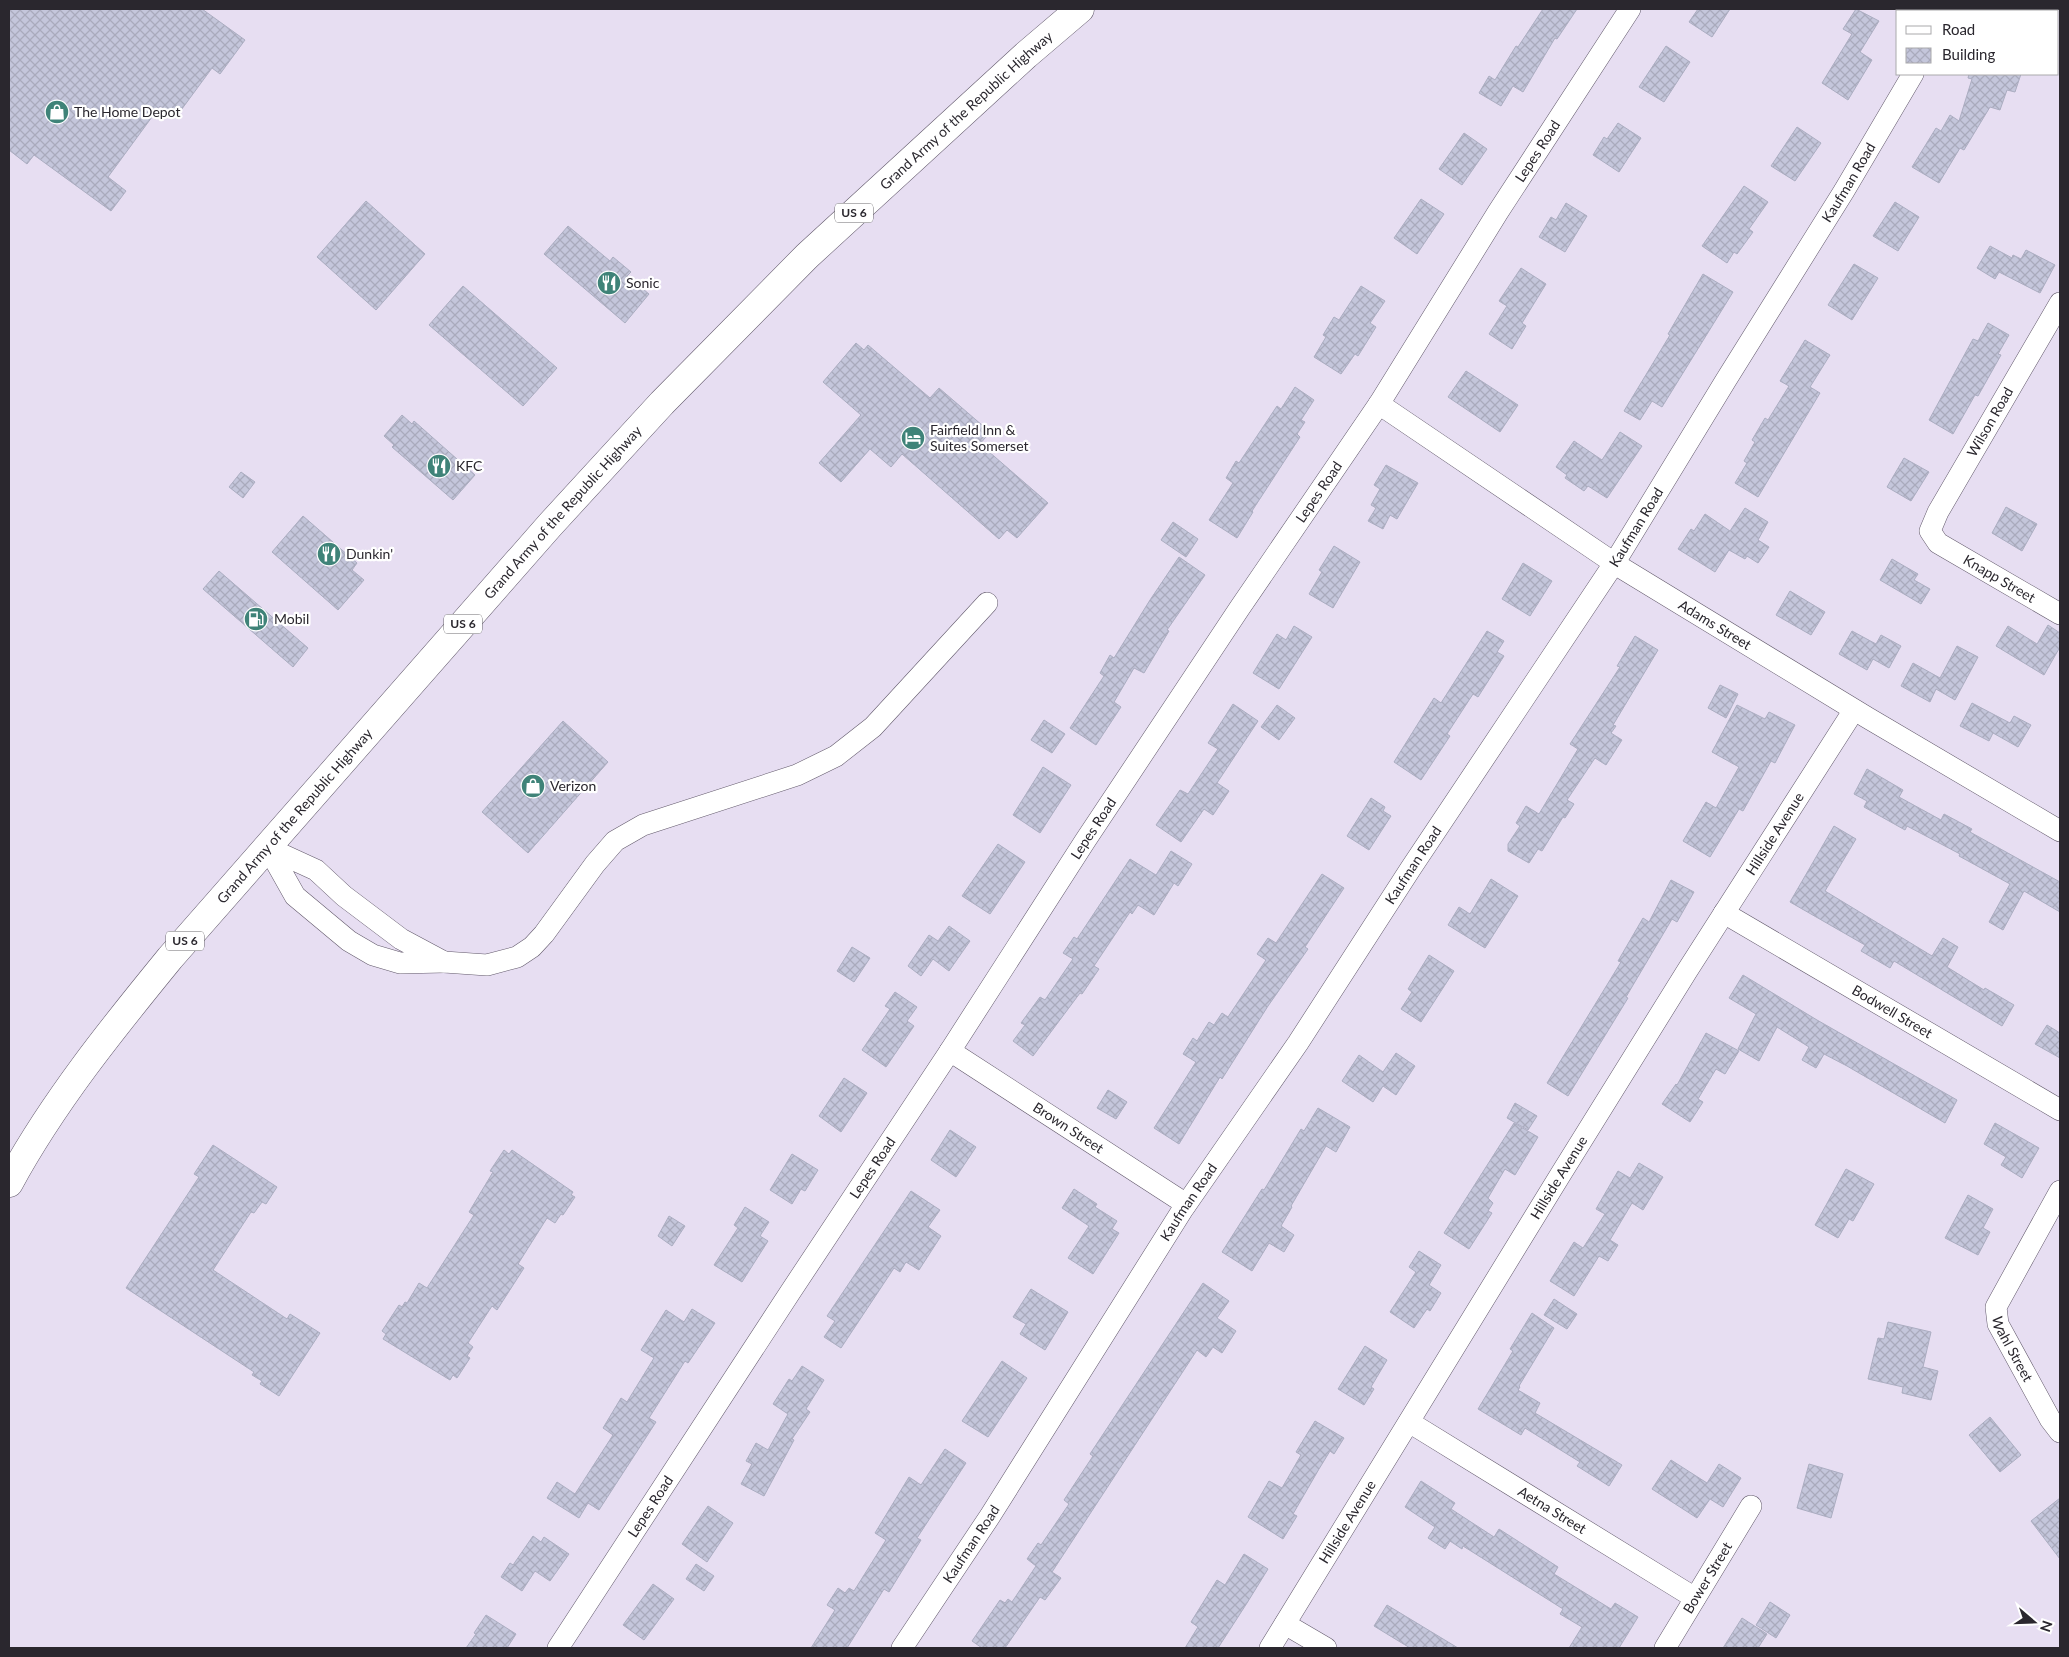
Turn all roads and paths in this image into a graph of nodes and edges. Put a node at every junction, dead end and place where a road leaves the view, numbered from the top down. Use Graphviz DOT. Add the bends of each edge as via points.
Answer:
graph roads {
  1 [pos="1080,9"];
  2 [pos="1630,9"];
  3 [pos="1912,75"];
  4 [pos="2060,303"];
  5 [pos="1379,404"];
  6 [pos="1938,543"];
  7 [pos="1614,563"];
  8 [pos="987,602"];
  9 [pos="2060,614"];
  10 [pos="1854,710"];
  11 [pos="2060,831"];
  12 [pos="268,848"];
  13 [pos="1724,913"];
  14 [pos="444,962"];
  15 [pos="950,1051"];
  16 [pos="2060,1110"];
  17 [pos="9,1183"];
  18 [pos="2060,1191"];
  19 [pos="1186,1204"];
  20 [pos="1409,1422"];
  21 [pos="2058,1429"];
  22 [pos="1751,1506"];
  23 [pos="1695,1598"];
  24 [pos="1285,1624"];
  25 [pos="558,1648"];
  26 [pos="902,1648"];
  27 [pos="1270,1648"];
  28 [pos="1326,1648"];
  29 [pos="1665,1648"];
  1 -- 12 [label="main road, Grand Army of the Republic Highway / US 6" via="807,256 666,399 550,525"];
  2 -- 5 [label="street, Lepes Road" via="1498,212"];
  3 -- 7 [label="street, Kaufman Road"];
  4 -- 6 [label="street, Wilson Road" via="1938,512 1930,531"];
  5 -- 7 [label="street, Adams Street"];
  5 -- 15 [label="street, Lepes Road" via="1238,608"];
  6 -- 9 [label="street, Knapp Street"];
  7 -- 10 [label="street, Adams Street"];
  7 -- 19 [label="street, Kaufman Road" via="1298,1043"];
  8 -- 14 [label="street" via="873,727 836,756 797,775 643,825 615,842 594,864 544,934 517,957 487,965"];
  10 -- 11 [label="street, Adams Street"];
  10 -- 13 [label="street, Hillside Avenue"];
  12 -- 14 [label="street" via="316,870 344,896 401,939"];
  12 -- 14 [label="street" via="295,896 349,941 373,955 400,963"];
  12 -- 17 [label="main road, Grand Army of the Republic Highway / US 6" via="170,958 107,1038 51,1114"];
  13 -- 16 [label="street, Bodwell Street"];
  13 -- 20 [label="street, Hillside Avenue"];
  15 -- 19 [label="street, Brown Street"];
  15 -- 25 [label="street, Lepes Road"];
  18 -- 21 [label="street, Wahl Street" via="1996,1307 1998,1324"];
  19 -- 26 [label="street, Kaufman Road" via="990,1516"];
  20 -- 23 [label="street, Aetna Street"];
  20 -- 24 [label="street, Hillside Avenue"];
  22 -- 23 [label="street, Bower Street"];
  23 -- 29 [label="street, Bower Street"];
  24 -- 27 [label="street, Hillside Avenue"];
  24 -- 28 [label="street"];
}
